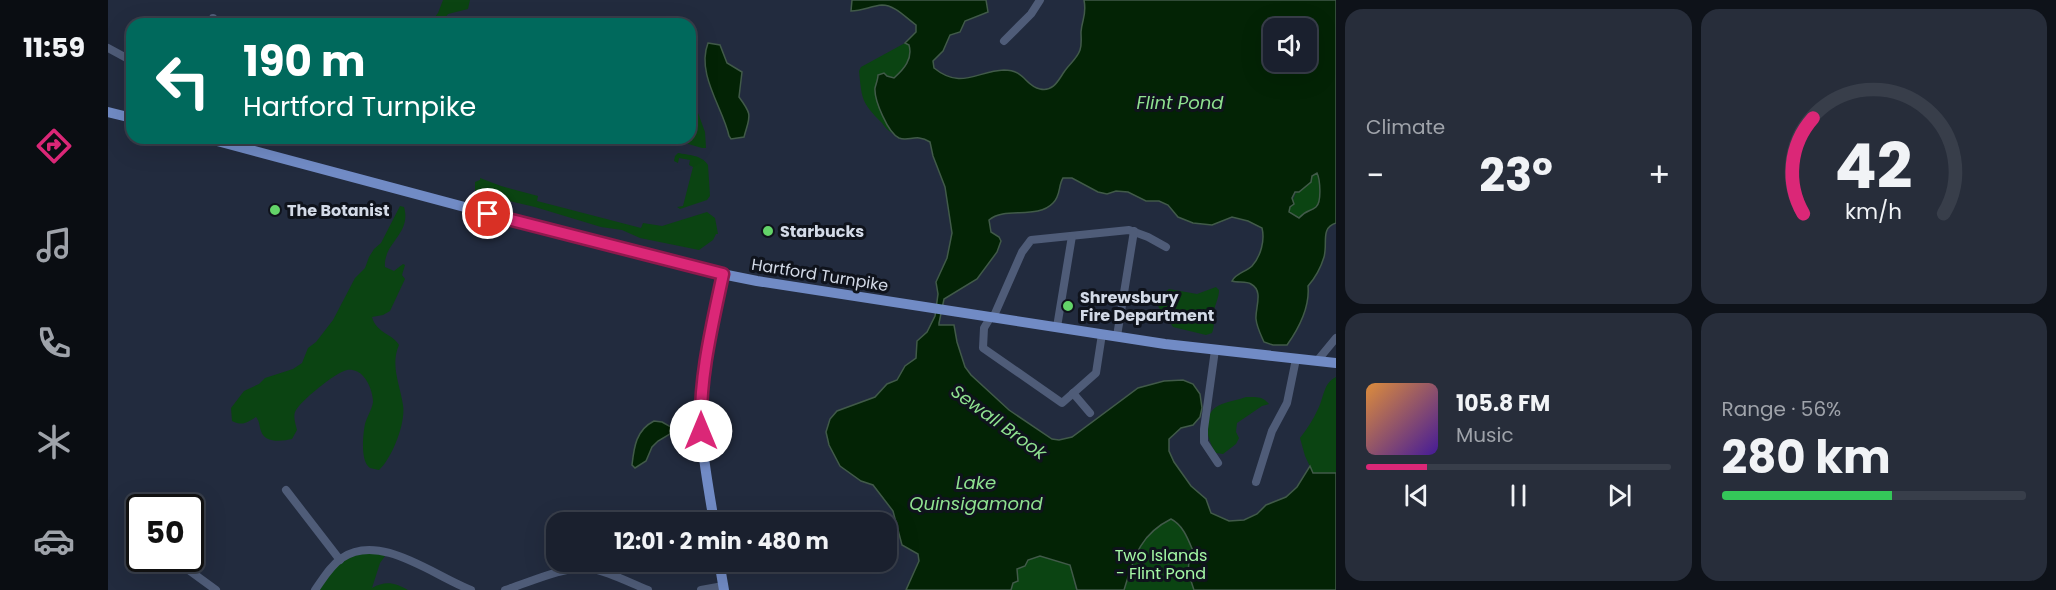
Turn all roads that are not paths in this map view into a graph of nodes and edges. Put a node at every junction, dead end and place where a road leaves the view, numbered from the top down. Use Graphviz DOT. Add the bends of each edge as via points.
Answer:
graph roads {
  1 [pos="1040,0"];
  2 [pos="1004,41"];
  3 [pos="108,48"];
  4 [pos="126,58"];
  5 [pos="108,112"];
  6 [pos="126,116"];
  7 [pos="228,144"];
  8 [pos="1134,231"];
  9 [pos="1072,236"];
  10 [pos="1167,248"];
  11 [pos="723,274"];
  12 [pos="992,318"];
  13 [pos="1057,327"];
  14 [pos="1102,334"];
  15 [pos="1117,336"];
  16 [pos="1336,338"];
  17 [pos="1215,350"];
  18 [pos="1296,359"];
  19 [pos="1317,361"];
  20 [pos="1336,363"];
  21 [pos="1073,393"];
  22 [pos="1090,413"];
  23 [pos="1218,463"];
  24 [pos="1256,482"];
  25 [pos="286,490"];
  26 [pos="713,512"];
  27 [pos="340,560"];
  28 [pos="190,572"];
  29 [pos="722,572"];
  30 [pos="454,587"];
  31 [pos="724,588"];
  32 [pos="216,590"];
  33 [pos="315,590"];
  34 [pos="471,590"];
  35 [pos="505,590"];
  36 [pos="648,590"];
  37 [pos="701,590"];
  1 -- 2 [label="street"];
  3 -- 4 [label="street"];
  5 -- 6 [label="main road"];
  7 -- 11 [label="main road, Hartford Turnpike"];
  8 -- 9 [label="street"];
  8 -- 10 [label="street"];
  8 -- 15 [label="street"];
  9 -- 12 [label="street" via="1029,241"];
  9 -- 13 [label="street"];
  11 -- 12 [label="main road, Hartford Turnpike"];
  11 -- 26 [label="main road" via="701,402"];
  12 -- 13 [label="main road, Hartford Turnpike"];
  12 -- 21 [label="street" via="984,328 983,348 1062,403"];
  13 -- 14 [label="main road, Hartford Turnpike"];
  14 -- 15 [label="main road, Hartford Turnpike"];
  14 -- 21 [label="street" via="1096,373"];
  15 -- 17 [label="main road, Hartford Turnpike"];
  16 -- 19 [label="street"];
  17 -- 18 [label="main road, Hartford Turnpike"];
  17 -- 23 [label="street" via="1204,442"];
  18 -- 19 [label="main road, Hartford Turnpike"];
  18 -- 24 [label="street" via="1287,403 1272,431"];
  19 -- 20 [label="main road, Hartford Turnpike"];
  21 -- 22 [label="street"];
  25 -- 27 [label="street"];
  27 -- 30 [label="street" via="358,551 381,550"];
  27 -- 33 [label="street"];
  28 -- 32 [label="street"];
  29 -- 31 [label="main road"];
  30 -- 34 [label="street"];
  31 -- 37 [label="street"];
  35 -- 36 [label="street" via="583,568"];
}
